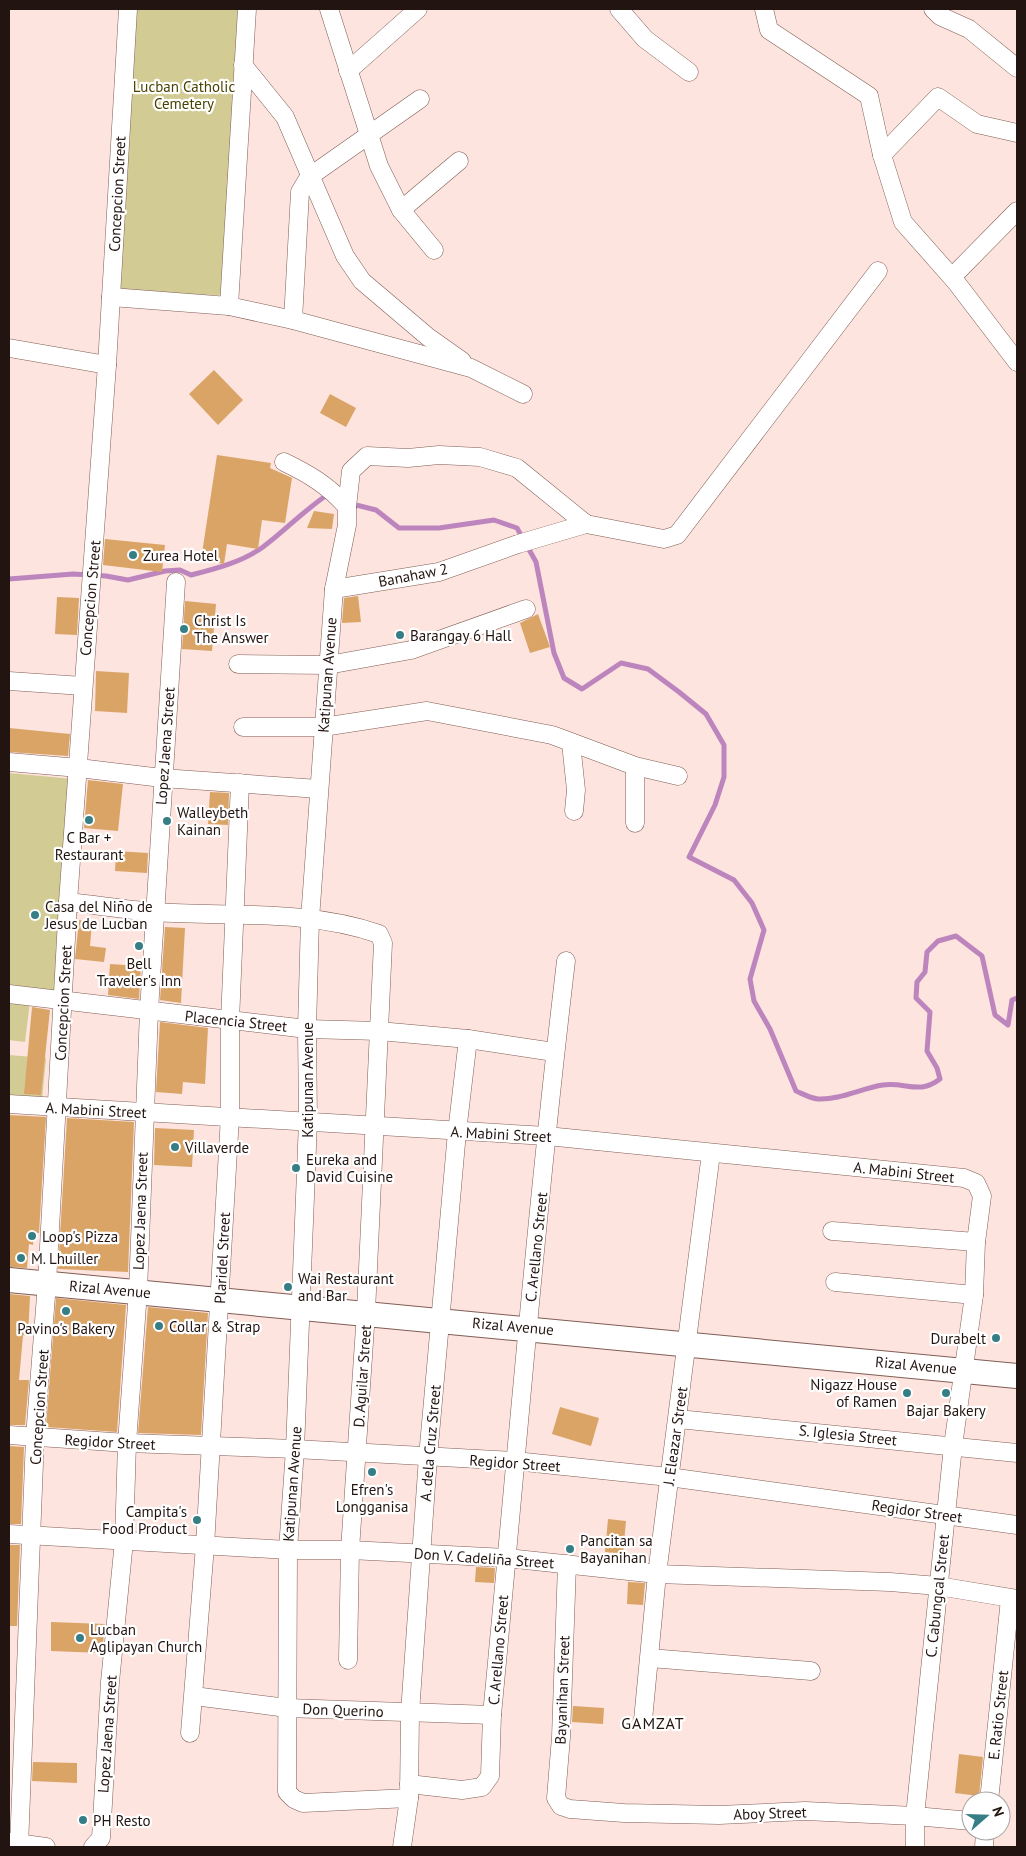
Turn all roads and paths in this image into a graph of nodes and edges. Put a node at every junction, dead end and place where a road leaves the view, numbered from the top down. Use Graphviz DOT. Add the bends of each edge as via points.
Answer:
graph roads {
  1 [pos="128,9"];
  2 [pos="247,9"];
  3 [pos="329,9"];
  4 [pos="418,9"];
  5 [pos="619,9"];
  6 [pos="764,9"];
  7 [pos="933,9"];
  8 [pos="243,64"];
  9 [pos="1017,68"];
  10 [pos="348,71"];
  11 [pos="689,72"];
  12 [pos="420,99"];
  13 [pos="1017,133"];
  14 [pos="368,137"];
  15 [pos="882,155"];
  16 [pos="459,160"];
  17 [pos="309,177"];
  18 [pos="401,210"];
  19 [pos="1017,211"];
  20 [pos="434,250"];
  21 [pos="878,271"];
  22 [pos="952,277"];
  23 [pos="111,297"];
  24 [pos="229,306"];
  25 [pos="293,320"];
  26 [pos="9,348"];
  27 [pos="1017,362"];
  28 [pos="107,365"];
  29 [pos="471,368"];
  30 [pos="523,394"];
  31 [pos="284,462"];
  32 [pos="347,507"];
  33 [pos="586,524"];
  34 [pos="176,582"];
  35 [pos="334,589"];
  36 [pos="526,609"];
  37 [pos="238,664"];
  38 [pos="328,664"];
  39 [pos="9,682"];
  40 [pos="83,686"];
  41 [pos="243,726"];
  42 [pos="324,727"];
  43 [pos="571,743"];
  44 [pos="9,762"];
  45 [pos="635,766"];
  46 [pos="79,768"];
  47 [pos="678,776"];
  48 [pos="162,778"];
  49 [pos="240,783"];
  50 [pos="319,789"];
  51 [pos="574,811"];
  52 [pos="635,823"];
  53 [pos="68,902"];
  54 [pos="155,912"];
  55 [pos="235,915"];
  56 [pos="310,919"];
  57 [pos="566,961"];
  58 [pos="9,994"];
  59 [pos="64,1001"];
  60 [pos="149,1011"];
  61 [pos="230,1021"];
  62 [pos="307,1029"];
  63 [pos="379,1030"];
  64 [pos="468,1039"];
  65 [pos="554,1052"];
  66 [pos="9,1104"];
  67 [pos="57,1109"];
  68 [pos="144,1113"];
  69 [pos="230,1116"];
  70 [pos="308,1121"];
  71 [pos="375,1125"];
  72 [pos="457,1132"];
  73 [pos="547,1136"];
  74 [pos="711,1153"];
  75 [pos="982,1196"];
  76 [pos="832,1231"];
  77 [pos="976,1242"];
  78 [pos="9,1280"];
  79 [pos="836,1282"];
  80 [pos="47,1283"];
  81 [pos="138,1291"];
  82 [pos="974,1295"];
  83 [pos="220,1299"];
  84 [pos="301,1306"];
  85 [pos="366,1312"];
  86 [pos="442,1320"];
  87 [pos="527,1327"];
  88 [pos="687,1344"];
  89 [pos="962,1369"];
  90 [pos="1017,1376"];
  91 [pos="678,1419"];
  92 [pos="9,1435"];
  93 [pos="36,1437"];
  94 [pos="127,1443"];
  95 [pos="953,1446"];
  96 [pos="211,1447"];
  97 [pos="295,1449"];
  98 [pos="1017,1453"];
  99 [pos="356,1454"];
  100 [pos="428,1457"];
  101 [pos="515,1461"];
  102 [pos="669,1477"];
  103 [pos="946,1514"];
  104 [pos="1017,1525"];
  105 [pos="9,1534"];
  106 [pos="33,1536"];
  107 [pos="124,1541"];
  108 [pos="204,1546"];
  109 [pos="288,1550"];
  110 [pos="350,1550"];
  111 [pos="421,1554"];
  112 [pos="507,1558"];
  113 [pos="567,1564"];
  114 [pos="656,1574"];
  115 [pos="938,1586"];
  116 [pos="1014,1599"];
  117 [pos="650,1658"];
  118 [pos="348,1660"];
  119 [pos="811,1671"];
  120 [pos="194,1696"];
  121 [pos="287,1708"];
  122 [pos="410,1713"];
  123 [pos="492,1715"];
  124 [pos="643,1720"];
  125 [pos="190,1732"];
  126 [pos="16,1744"];
  127 [pos="409,1791"];
  128 [pos="989,1791"];
  129 [pos="287,1792"];
  130 [pos="570,1809"];
  131 [pos="915,1816"];
  132 [pos="961,1820"];
  133 [pos="97,1843"];
  134 [pos="16,1844"];
  135 [pos="46,1847"];
  136 [pos="402,1847"];
  137 [pos="914,1847"];
  1 -- 23 [label="street, Concepcion Street"];
  2 -- 8 [label="street"];
  3 -- 10 [label="street"];
  4 -- 10 [label="street"];
  5 -- 11 [label="street" via="645,38"];
  6 -- 15 [label="street" via="769,30 869,96"];
  7 -- 9 [label="street" via="940,16 969,29"];
  8 -- 17 [label="street" via="285,117"];
  8 -- 24 [label="street"];
  10 -- 14 [label="street"];
  12 -- 14 [label="street"];
  13 -- 15 [label="street" via="977,124 938,97"];
  14 -- 17 [label="street"];
  14 -- 18 [label="street"];
  15 -- 22 [label="street" via="903,222"];
  16 -- 18 [label="street"];
  17 -- 25 [label="street" via="300,192"];
  17 -- 29 [label="street" via="345,256 362,281 428,337"];
  18 -- 20 [label="street"];
  19 -- 22 [label="street"];
  21 -- 33 [label="street" via="677,535 664,538"];
  22 -- 27 [label="street"];
  23 -- 24 [label="street"];
  23 -- 28 [label="street, Concepcion Street"];
  24 -- 25 [label="street"];
  25 -- 29 [label="street"];
  26 -- 28 [label="street"];
  28 -- 40 [label="street, Concepcion Street"];
  29 -- 30 [label="street"];
  31 -- 32 [label="street" via="313,476"];
  32 -- 33 [label="street, Katipunan Avenue" via="351,472 367,456 480,457 517,468"];
  32 -- 35 [label="street, Katipunan Avenue"];
  33 -- 35 [label="street, Banahaw 2" via="439,572"];
  34 -- 48 [label="street, Lopez Jaena Street"];
  35 -- 38 [label="street, Katipunan Avenue"];
  36 -- 38 [label="street" via="411,650"];
  37 -- 38 [label="street"];
  38 -- 42 [label="street, Katipunan Avenue"];
  39 -- 40 [label="street"];
  40 -- 46 [label="street, Concepcion Street"];
  41 -- 42 [label="street"];
  42 -- 43 [label="street" via="427,710 552,735"];
  42 -- 50 [label="street, Katipunan Avenue"];
  43 -- 45 [label="street"];
  43 -- 51 [label="street" via="576,790"];
  44 -- 46 [label="street"];
  45 -- 47 [label="street"];
  45 -- 52 [label="street"];
  46 -- 48 [label="street"];
  46 -- 53 [label="street, Concepcion Street"];
  48 -- 49 [label="street"];
  48 -- 54 [label="street, Lopez Jaena Street"];
  49 -- 50 [label="street"];
  49 -- 55 [label="street, Plaridel Street"];
  50 -- 56 [label="street, Katipunan Avenue"];
  53 -- 54 [label="street"];
  53 -- 59 [label="street, Concepcion Street"];
  54 -- 55 [label="street"];
  54 -- 60 [label="street, Lopez Jaena Street"];
  55 -- 56 [label="street"];
  55 -- 61 [label="street, Plaridel Street"];
  56 -- 62 [label="street, Katipunan Avenue"];
  56 -- 63 [label="street, D. Aguilar Street" via="367,930 378,934 384,942"];
  57 -- 65 [label="street, C. Arellano Street"];
  58 -- 59 [label="street, Placencia Street"];
  59 -- 60 [label="street, Placencia Street"];
  59 -- 67 [label="street, Concepcion Street"];
  60 -- 61 [label="street, Placencia Street"];
  60 -- 68 [label="street, Lopez Jaena Street"];
  61 -- 62 [label="street, Placencia Street"];
  61 -- 69 [label="street, Plaridel Street"];
  62 -- 63 [label="street, Placencia Street"];
  62 -- 70 [label="street, Katipunan Avenue"];
  63 -- 64 [label="street, Placencia Street"];
  63 -- 71 [label="street, D. Aguilar Street"];
  64 -- 65 [label="street, Placencia Street"];
  64 -- 72 [label="street, A. dela Cruz Street"];
  65 -- 73 [label="street, C. Arellano Street"];
  66 -- 67 [label="street, A. Mabini Street"];
  67 -- 68 [label="street, A. Mabini Street"];
  67 -- 80 [label="street, Concepcion Street"];
  68 -- 69 [label="street, A. Mabini Street"];
  68 -- 81 [label="street, Lopez Jaena Street"];
  69 -- 70 [label="street, A. Mabini Street"];
  69 -- 83 [label="street, Plaridel Street"];
  70 -- 71 [label="street, A. Mabini Street"];
  70 -- 84 [label="street, Katipunan Avenue"];
  71 -- 72 [label="street, A. Mabini Street"];
  71 -- 85 [label="street, D. Aguilar Street"];
  72 -- 73 [label="street, A. Mabini Street"];
  72 -- 86 [label="street, A. dela Cruz Street"];
  73 -- 74 [label="street, A. Mabini Street"];
  73 -- 87 [label="street, C. Arellano Street"];
  74 -- 75 [label="street, A. Mabini Street" via="964,1178 976,1183"];
  74 -- 88 [label="street, J. Eleazar Street"];
  75 -- 77 [label="street, C. Cabungcal Street"];
  76 -- 77 [label="street"];
  77 -- 82 [label="street, C. Cabungcal Street"];
  78 -- 80 [label="main road, Rizal Avenue"];
  79 -- 82 [label="street"];
  80 -- 81 [label="main road, Rizal Avenue"];
  80 -- 93 [label="street, Concepcion Street"];
  81 -- 83 [label="main road, Rizal Avenue"];
  81 -- 94 [label="street, Lopez Jaena Street"];
  82 -- 89 [label="street, C. Cabungcal Street"];
  83 -- 84 [label="main road, Rizal Avenue"];
  83 -- 96 [label="street, Plaridel Street"];
  84 -- 85 [label="main road, Rizal Avenue"];
  84 -- 97 [label="street, Katipunan Avenue"];
  85 -- 86 [label="main road, Rizal Avenue"];
  85 -- 99 [label="street, D. Aguilar Street"];
  86 -- 87 [label="main road, Rizal Avenue"];
  86 -- 100 [label="street, A. dela Cruz Street"];
  87 -- 88 [label="main road, Rizal Avenue"];
  87 -- 101 [label="street, C. Arellano Street"];
  88 -- 89 [label="main road, Rizal Avenue"];
  88 -- 91 [label="street, J. Eleazar Street"];
  89 -- 90 [label="main road, Rizal Avenue"];
  89 -- 95 [label="street, C. Cabungcal Street"];
  91 -- 95 [label="street, S. Iglesia Street"];
  91 -- 102 [label="street, J. Eleazar Street"];
  92 -- 93 [label="street, Regidor Street"];
  93 -- 94 [label="street, Regidor Street"];
  93 -- 106 [label="street, Concepcion Street"];
  94 -- 96 [label="street, Regidor Street"];
  94 -- 107 [label="street, Lopez Jaena Street"];
  95 -- 98 [label="street, S. Iglesia Street"];
  95 -- 103 [label="street, C. Cabungcal Street"];
  96 -- 97 [label="street, Regidor Street"];
  96 -- 108 [label="street, Plaridel Street"];
  97 -- 99 [label="street, Regidor Street"];
  97 -- 109 [label="street, Katipunan Avenue"];
  99 -- 100 [label="street, Regidor Street"];
  99 -- 110 [label="street, D. Aguilar Street"];
  100 -- 101 [label="street, Regidor Street"];
  100 -- 111 [label="street, A. dela Cruz Street"];
  101 -- 102 [label="street, Regidor Street"];
  101 -- 112 [label="street, C. Arellano Street"];
  102 -- 103 [label="street, Regidor Street"];
  102 -- 114 [label="street, J. Eleazar Street"];
  103 -- 104 [label="street, Regidor Street"];
  103 -- 115 [label="street, C. Cabungcal Street"];
  105 -- 106 [label="street, Don V. Cadeliña Street"];
  106 -- 107 [label="street, Don V. Cadeliña Street"];
  106 -- 126 [label="street, Concepcion Street"];
  107 -- 108 [label="street, Don V. Cadeliña Street"];
  107 -- 133 [label="street, Lopez Jaena Street"];
  108 -- 109 [label="street, Don V. Cadeliña Street"];
  108 -- 120 [label="street, Plaridel Street"];
  109 -- 110 [label="street, Don V. Cadeliña Street"];
  109 -- 121 [label="street, Katipunan Avenue"];
  110 -- 111 [label="street, Don V. Cadeliña Street"];
  110 -- 118 [label="street, D. Aguilar Street"];
  111 -- 112 [label="street, Don V. Cadeliña Street"];
  111 -- 122 [label="street, A. dela Cruz Street"];
  112 -- 113 [label="street, Don V. Cadeliña Street"];
  112 -- 123 [label="street, C. Arellano Street"];
  113 -- 114 [label="street, Don V. Cadeliña Street"];
  113 -- 130 [label="street, Bayanihan Street" via="562,1737 556,1798 561,1806"];
  114 -- 115 [label="street, Don V. Cadeliña Street"];
  114 -- 117 [label="street, J. Eleazar Street"];
  115 -- 116 [label="street, Don V. Cadeliña Street"];
  115 -- 131 [label="street, C. Cabungcal Street"];
  116 -- 128 [label="street, E. Ratio Street"];
  117 -- 119 [label="street"];
  117 -- 124 [label="street, J. Eleazar Street"];
  120 -- 121 [label="street, Don Querino"];
  120 -- 125 [label="street, Plaridel Street"];
  121 -- 122 [label="street, Don Querino"];
  121 -- 129 [label="street, Katipunan Avenue"];
  122 -- 123 [label="street, Don Querino"];
  122 -- 127 [label="street, A. dela Cruz Street"];
  123 -- 127 [label="street, C. Arellano Street" via="490,1776 482,1787"];
  126 -- 134 [label="street, Concepcion Street"];
  127 -- 129 [label="street, C. Arellano Street" via="303,1803"];
  127 -- 136 [label="street, A. dela Cruz Street"];
  130 -- 131 [label="street, Aboy Street" via="710,1815 805,1811"];
  131 -- 132 [label="street, Aboy Street"];
  131 -- 137 [label="street, C. Cabungcal Street"];
  134 -- 135 [label="street"];
}
